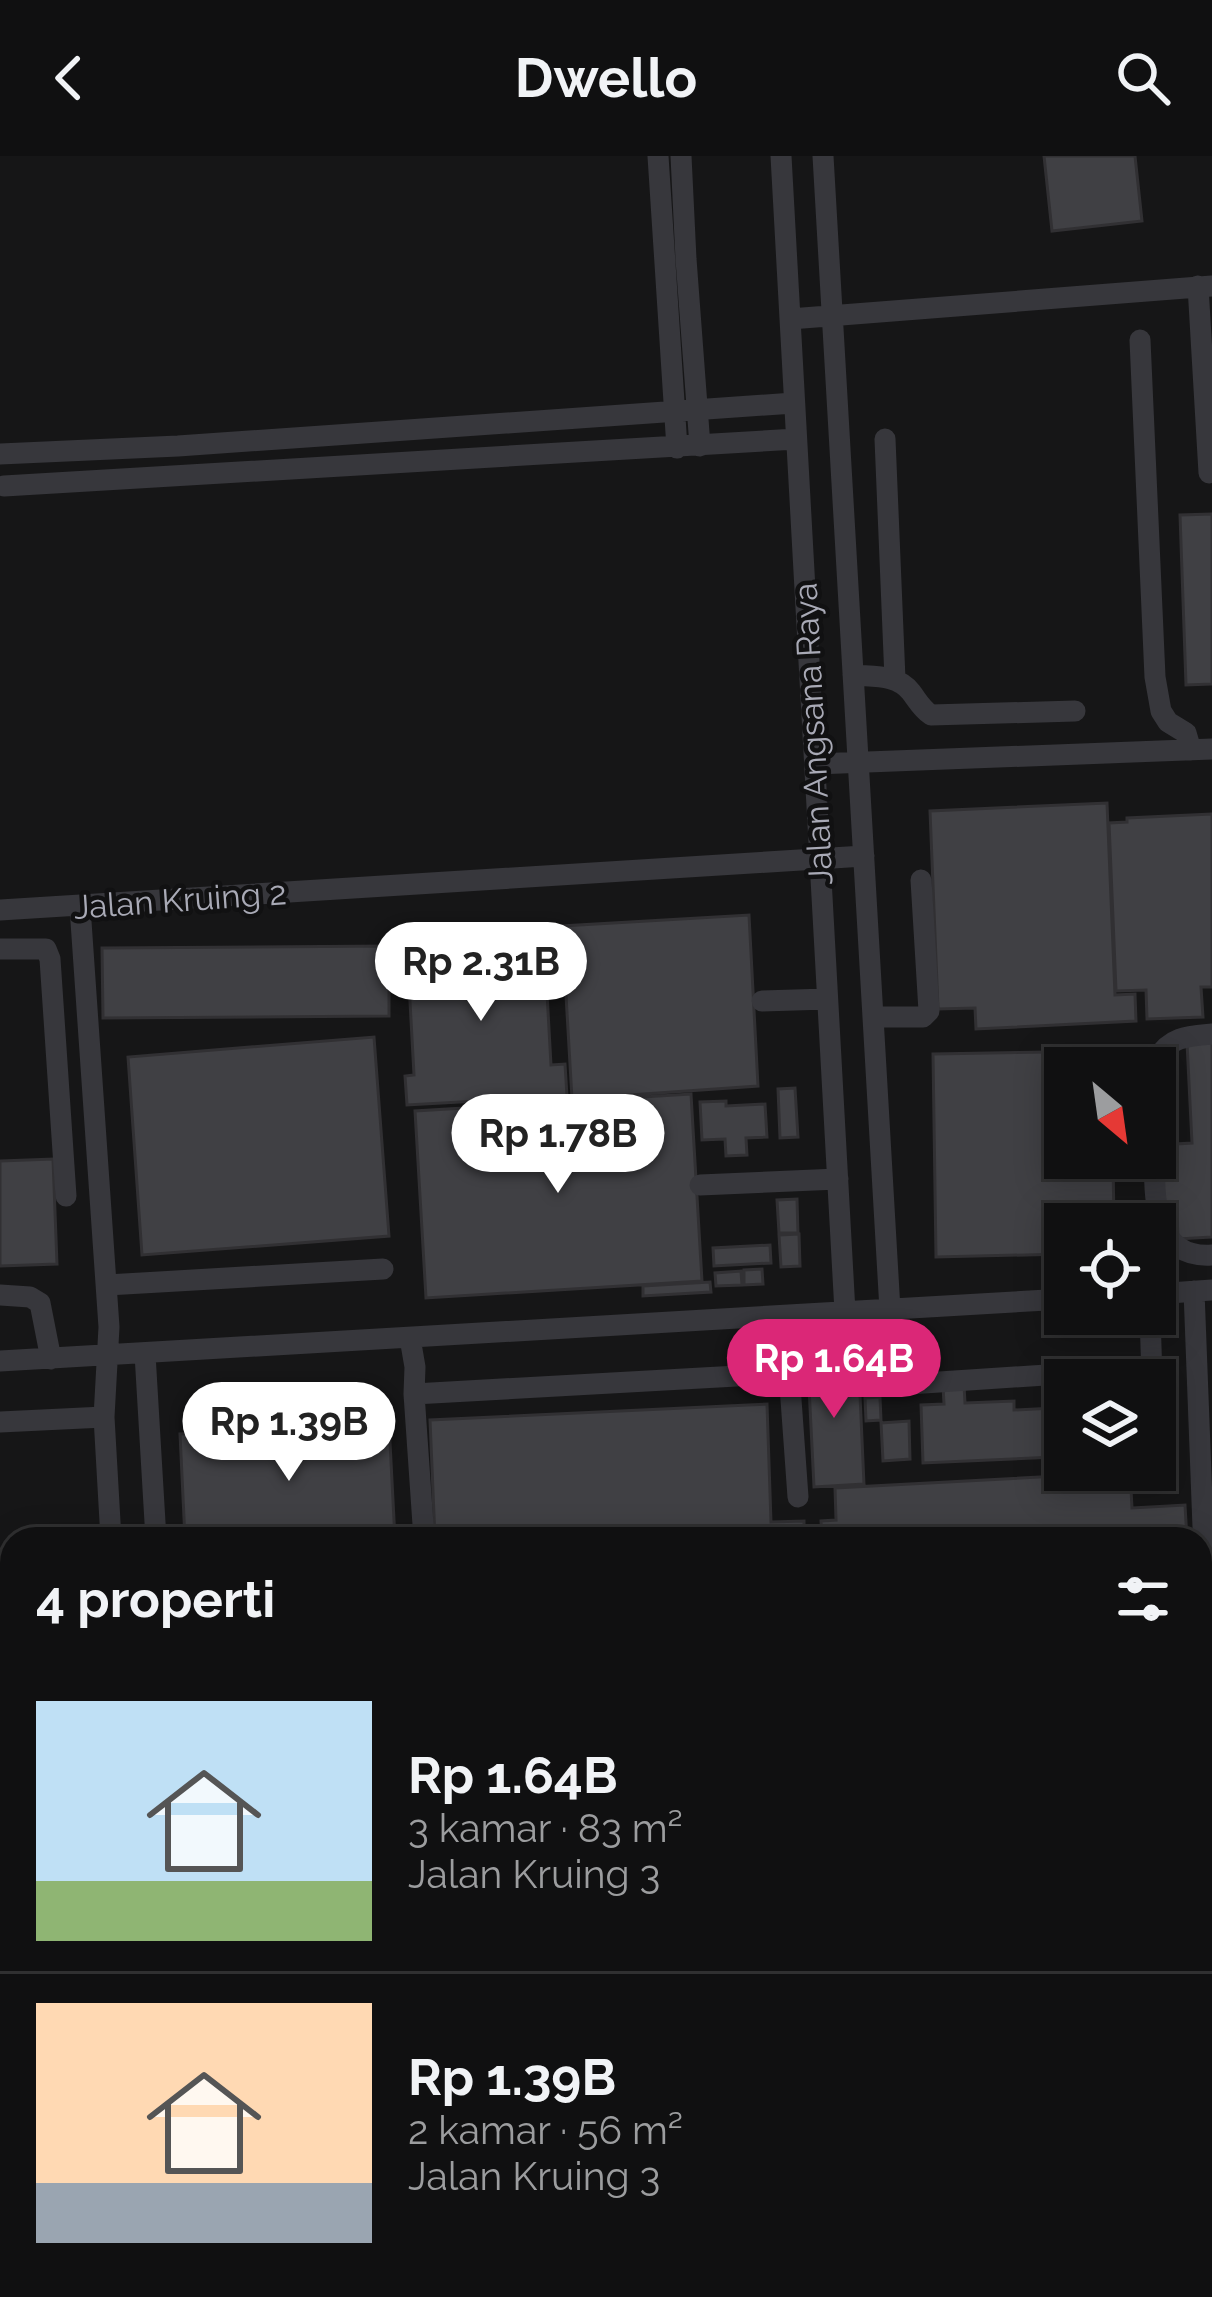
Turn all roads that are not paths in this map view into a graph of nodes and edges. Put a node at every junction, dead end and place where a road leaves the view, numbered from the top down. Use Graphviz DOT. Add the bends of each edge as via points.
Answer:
graph roads {
  1 [pos="658,156"];
  2 [pos="681,156"];
  3 [pos="781,156"];
  4 [pos="823,156"];
  5 [pos="675,260"];
  6 [pos="1205,286"];
  7 [pos="832,317"];
  8 [pos="790,319"];
  9 [pos="1140,340"];
  10 [pos="794,403"];
  11 [pos="699,410"];
  12 [pos="675,411"];
  13 [pos="281,439"];
  14 [pos="885,439"];
  15 [pos="796,440"];
  16 [pos="178,446"];
  17 [pos="689,447"];
  18 [pos="0,454"];
  19 [pos="283,471"];
  20 [pos="1209,473"];
  21 [pos="180,475"];
  22 [pos="4,486"];
  23 [pos="853,676"];
  24 [pos="895,679"];
  25 [pos="1076,711"];
  26 [pos="1202,750"];
  27 [pos="858,761"];
  28 [pos="814,764"];
  29 [pos="864,856"];
  30 [pos="820,859"];
  31 [pos="921,880"];
  32 [pos="80,907"];
  33 [pos="0,910"];
  34 [pos="0,949"];
  35 [pos="827,999"];
  36 [pos="763,1001"];
  37 [pos="873,1017"];
  38 [pos="1212,1034"];
  39 [pos="1167,1047"];
  40 [pos="838,1179"];
  41 [pos="1156,1179"];
  42 [pos="700,1185"];
  43 [pos="66,1196"];
  44 [pos="1212,1256"];
  45 [pos="383,1269"];
  46 [pos="107,1285"];
  47 [pos="1203,1291"];
  48 [pos="0,1295"];
  49 [pos="1044,1300"];
  50 [pos="890,1310"];
  51 [pos="845,1312"];
  52 [pos="785,1316"];
  53 [pos="410,1338"];
  54 [pos="146,1354"];
  55 [pos="109,1356"];
  56 [pos="51,1359"];
  57 [pos="0,1361"];
  58 [pos="790,1373"];
  59 [pos="1044,1379"];
  60 [pos="894,1385"];
  61 [pos="414,1394"];
  62 [pos="104,1417"];
  63 [pos="0,1421"];
  64 [pos="798,1497"];
  65 [pos="110,1527"];
  66 [pos="155,1527"];
  67 [pos="423,1527"];
  68 [pos="1208,1527"];
  1 -- 5 [label="street"];
  2 -- 5 [label="street"];
  3 -- 8 [label="street, Jalan Angsana Raya"];
  4 -- 7 [label="street, Jalan Angsana Raya"];
  5 -- 11 [label="street"];
  5 -- 12 [label="street"];
  6 -- 7 [label="street"];
  6 -- 20 [label="street"];
  7 -- 8 [label="street"];
  7 -- 23 [label="street, Jalan Angsana Raya"];
  8 -- 10 [label="street, Jalan Angsana Raya"];
  9 -- 26 [label="street" via="1155,677 1168,722"];
  10 -- 11 [label="street"];
  10 -- 15 [label="street, Jalan Angsana Raya"];
  11 -- 12 [label="street"];
  11 -- 17 [label="street"];
  12 -- 13 [label="street"];
  12 -- 17 [label="street"];
  13 -- 16 [label="street"];
  13 -- 19 [label="street"];
  14 -- 24 [label="street"];
  15 -- 17 [label="street"];
  15 -- 28 [label="street, Jalan Angsana Raya"];
  16 -- 18 [label="street"];
  16 -- 21 [label="street"];
  17 -- 19 [label="street"];
  19 -- 21 [label="street"];
  21 -- 22 [label="street"];
  23 -- 24 [label="street"];
  23 -- 27 [label="street, Jalan Angsana Raya"];
  24 -- 25 [label="street" via="931,715"];
  26 -- 27 [label="street"];
  27 -- 28 [label="street"];
  27 -- 29 [label="street, Jalan Angsana Raya"];
  28 -- 30 [label="street, Jalan Angsana Raya"];
  29 -- 30 [label="street, Jalan Kruing 2"];
  29 -- 37 [label="street, Jalan Angsana Raya"];
  30 -- 32 [label="street, Jalan Kruing 2"];
  30 -- 35 [label="street, Jalan Angsana Raya"];
  31 -- 37 [label="street" via="929,1011"];
  32 -- 33 [label="street, Jalan Kruing 2"];
  32 -- 46 [label="street"];
  34 -- 43 [label="street" via="46,949 50,959"];
  35 -- 36 [label="street"];
  35 -- 40 [label="street, Jalan Angsana Raya"];
  37 -- 50 [label="street, Jalan Angsana Raya"];
  38 -- 39 [label="street"];
  40 -- 42 [label="street"];
  40 -- 51 [label="street, Jalan Angsana Raya"];
  41 -- 44 [label="street" via="1166,1233 1183,1252"];
  45 -- 46 [label="street"];
  46 -- 55 [label="street"];
  47 -- 68 [label="street"];
  48 -- 56 [label="street" via="40,1303"];
  49 -- 50 [label="street"];
  50 -- 51 [label="street"];
  51 -- 52 [label="street"];
  52 -- 53 [label="street"];
  52 -- 58 [label="street"];
  53 -- 54 [label="street"];
  53 -- 61 [label="street"];
  54 -- 55 [label="street"];
  54 -- 66 [label="street"];
  55 -- 56 [label="street"];
  55 -- 62 [label="street"];
  56 -- 57 [label="street"];
  58 -- 61 [label="street"];
  58 -- 64 [label="street"];
  59 -- 60 [label="street"];
  61 -- 67 [label="street"];
  62 -- 63 [label="street"];
  62 -- 65 [label="street"];
}
